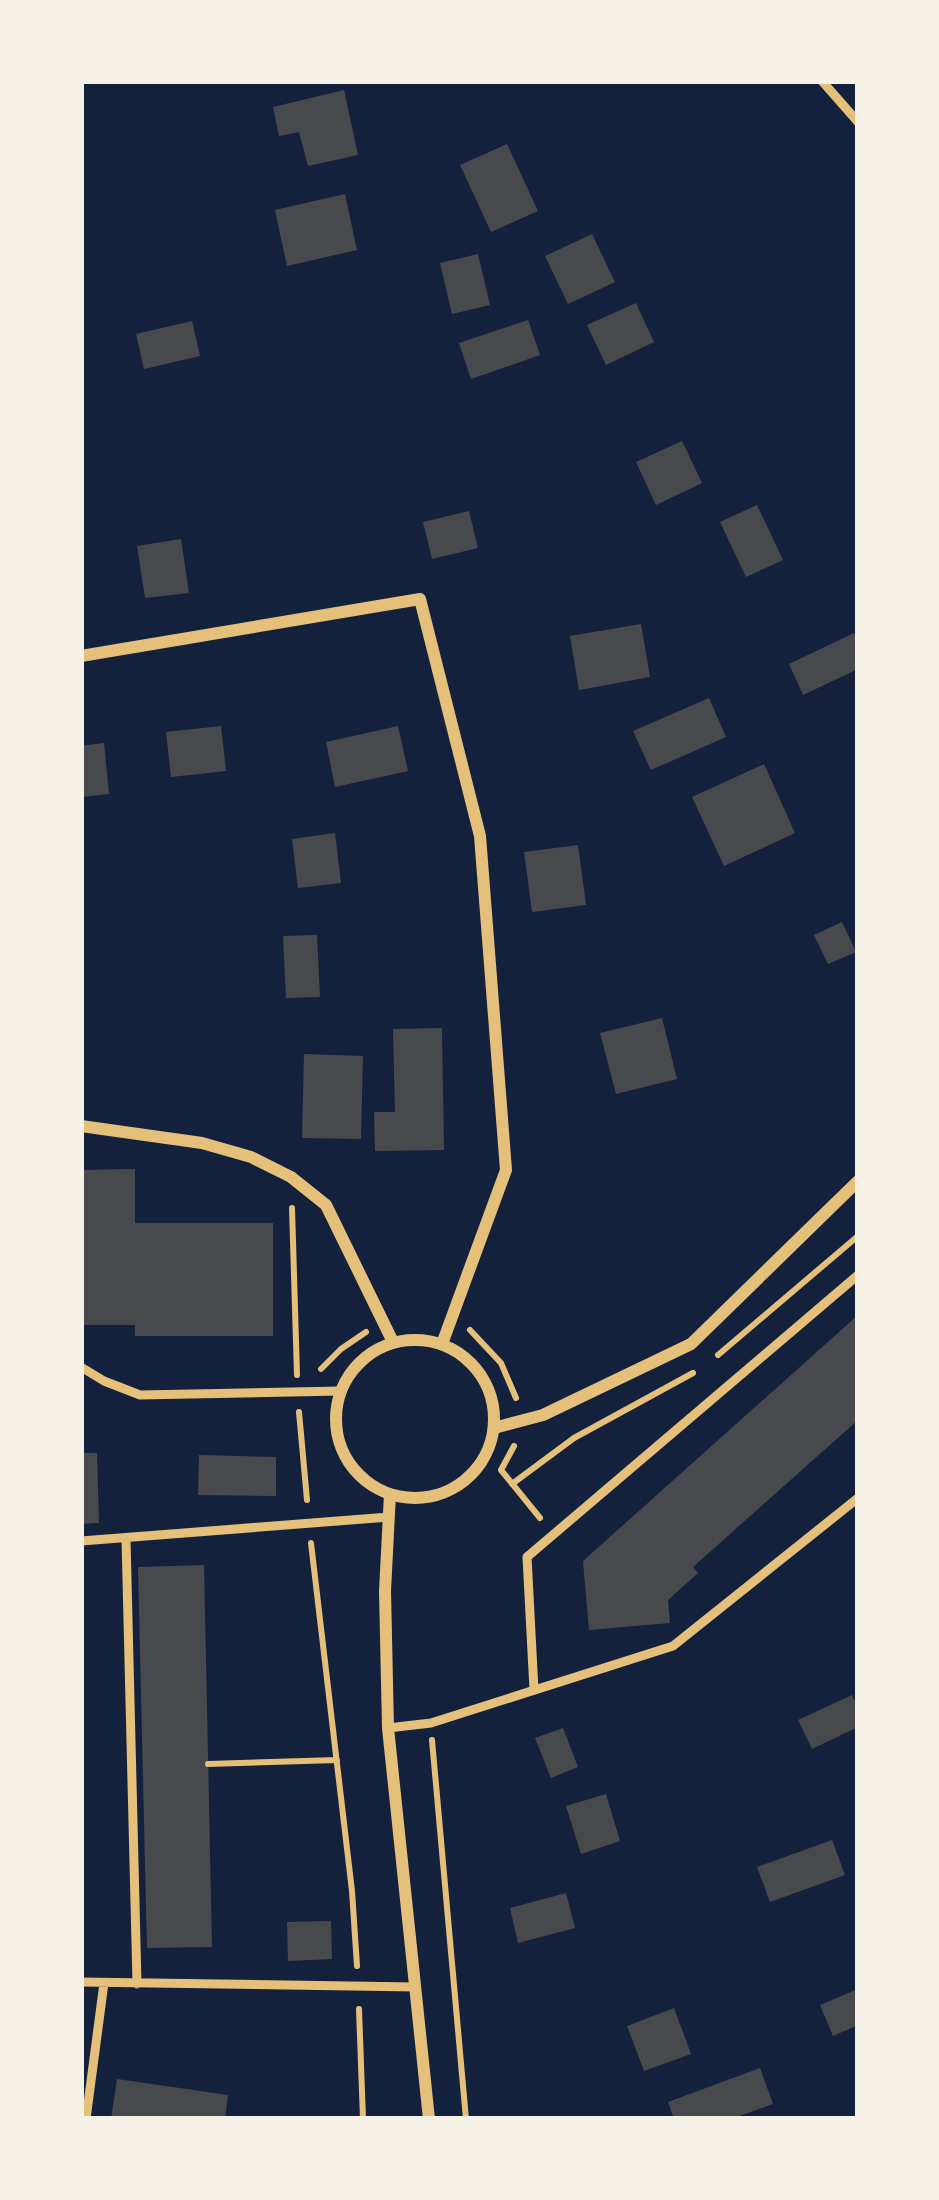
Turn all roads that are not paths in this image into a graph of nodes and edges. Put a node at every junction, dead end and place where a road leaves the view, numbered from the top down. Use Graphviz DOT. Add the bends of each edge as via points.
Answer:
graph roads {
  1 [pos="822,81"];
  2 [pos="858,122"];
  3 [pos="81,656"];
  4 [pos="81,1126"];
  5 [pos="858,1181"];
  6 [pos="858,1275"];
  7 [pos="392,1342"];
  8 [pos="442,1344"];
  9 [pos="81,1367"];
  10 [pos="341,1391"];
  11 [pos="494,1428"];
  12 [pos="390,1494"];
  13 [pos="858,1498"];
  14 [pos="389,1517"];
  15 [pos="126,1539"];
  16 [pos="81,1541"];
  17 [pos="534,1690"];
  18 [pos="388,1728"];
  19 [pos="81,1982"];
  20 [pos="104,1983"];
  21 [pos="137,1984"];
  22 [pos="415,1987"];
  23 [pos="86,2119"];
  24 [pos="429,2119"];
  1 -- 2 [label="lane"];
  3 -- 8 [label="street" via="420,599 480,836 506,1170"];
  4 -- 7 [label="street" via="202,1143 291,1177 326,1205"];
  5 -- 11 [label="street" via="691,1344 543,1415"];
  6 -- 17 [label="lane" via="527,1557"];
  7 -- 8 [label="street"];
  7 -- 10 [label="street" via="357,1364"];
  8 -- 11 [label="street" via="482,1376"];
  9 -- 10 [label="lane" via="140,1395"];
  10 -- 12 [label="street" via="336,1434 346,1460"];
  11 -- 12 [label="street" via="488,1450 458,1485 436,1495"];
  12 -- 14 [label="street"];
  13 -- 17 [label="lane" via="674,1646"];
  14 -- 15 [label="lane"];
  14 -- 18 [label="street"];
  15 -- 16 [label="lane"];
  15 -- 21 [label="lane"];
  17 -- 18 [label="lane"];
  18 -- 22 [label="street"];
  19 -- 20 [label="lane"];
  20 -- 21 [label="lane"];
  20 -- 23 [label="lane"];
  21 -- 22 [label="lane"];
  22 -- 24 [label="street"];
}
